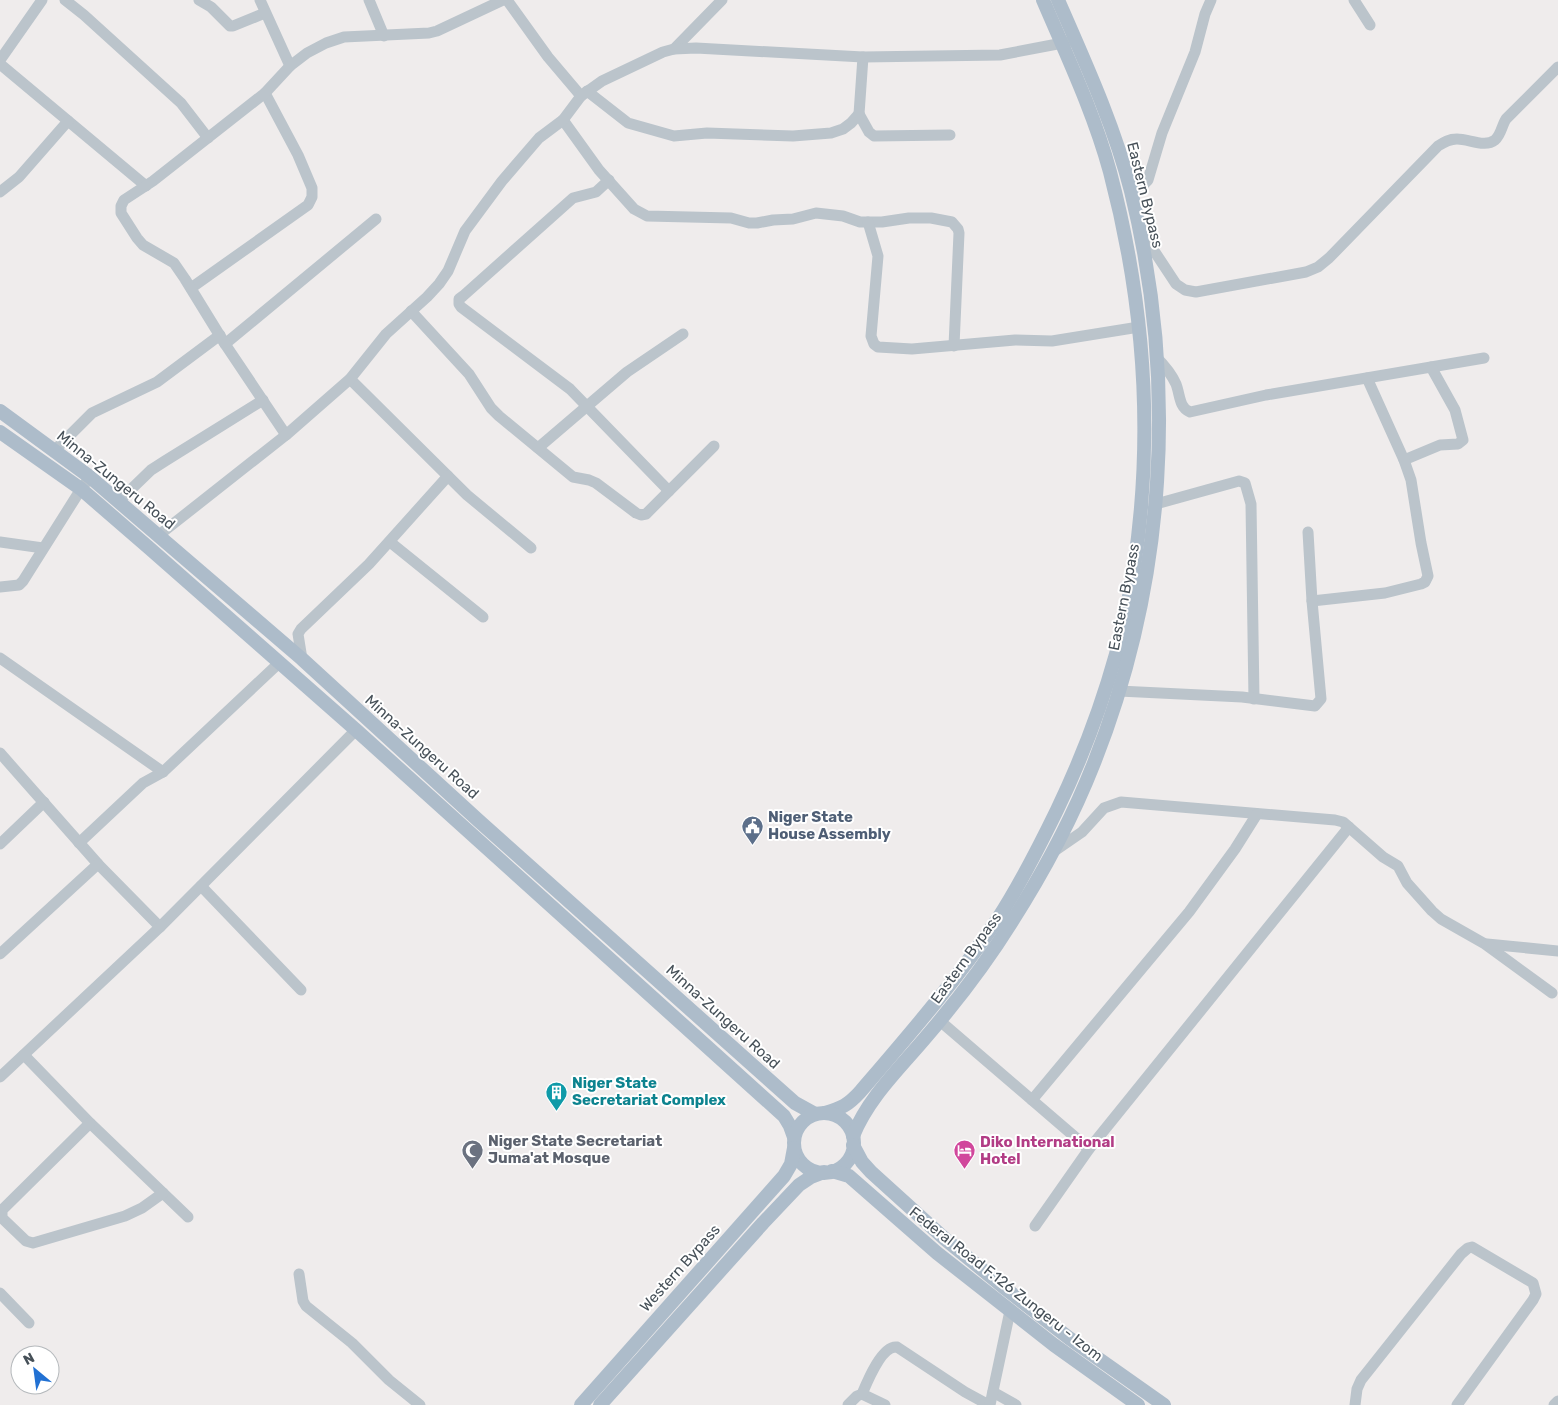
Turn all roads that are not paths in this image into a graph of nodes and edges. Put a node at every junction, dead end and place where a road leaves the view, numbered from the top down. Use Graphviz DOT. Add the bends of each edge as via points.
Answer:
graph roads {
  1 [pos="42,0"];
  2 [pos="65,0"];
  3 [pos="199,0"];
  4 [pos="260,0"];
  5 [pos="369,0"];
  6 [pos="505,0"];
  7 [pos="722,0"];
  8 [pos="1043,0"];
  9 [pos="1058,0"];
  10 [pos="1211,0"];
  11 [pos="1354,0"];
  12 [pos="266,13"];
  13 [pos="1370,25"];
  14 [pos="384,36"];
  15 [pos="1069,42"];
  16 [pos="674,49"];
  17 [pos="863,58"];
  18 [pos="0,62"];
  19 [pos="290,66"];
  20 [pos="1558,67"];
  21 [pos="265,93"];
  22 [pos="584,93"];
  23 [pos="859,114"];
  24 [pos="563,120"];
  25 [pos="68,121"];
  26 [pos="950,135"];
  27 [pos="208,138"];
  28 [pos="608,180"];
  29 [pos="146,186"];
  30 [pos="1130,191"];
  31 [pos="0,192"];
  32 [pos="376,219"];
  33 [pos="868,222"];
  34 [pos="1139,229"];
  35 [pos="191,288"];
  36 [pos="411,311"];
  37 [pos="1139,328"];
  38 [pos="683,334"];
  39 [pos="222,340"];
  40 [pos="954,346"];
  41 [pos="1156,357"];
  42 [pos="1484,358"];
  43 [pos="1431,367"];
  44 [pos="1367,378"];
  45 [pos="350,379"];
  46 [pos="263,400"];
  47 [pos="587,406"];
  48 [pos="0,411"];
  49 [pos="0,432"];
  50 [pos="286,435"];
  51 [pos="714,446"];
  52 [pos="538,448"];
  53 [pos="54,451"];
  54 [pos="1404,460"];
  55 [pos="448,476"];
  56 [pos="90,477"];
  57 [pos="80,489"];
  58 [pos="669,491"];
  59 [pos="119,501"];
  60 [pos="1156,504"];
  61 [pos="1308,532"];
  62 [pos="159,535"];
  63 [pos="0,542"];
  64 [pos="390,542"];
  65 [pos="43,548"];
  66 [pos="530,548"];
  67 [pos="0,587"];
  68 [pos="1312,600"];
  69 [pos="482,617"];
  70 [pos="0,658"];
  71 [pos="302,658"];
  72 [pos="279,663"];
  73 [pos="1119,691"];
  74 [pos="1254,699"];
  75 [pos="356,730"];
  76 [pos="0,753"];
  77 [pos="163,772"];
  78 [pos="44,802"];
  79 [pos="1257,814"];
  80 [pos="479,821"];
  81 [pos="1349,827"];
  82 [pos="469,832"];
  83 [pos="79,843"];
  84 [pos="0,844"];
  85 [pos="1052,853"];
  86 [pos="98,864"];
  87 [pos="201,886"];
  88 [pos="160,927"];
  89 [pos="1485,944"];
  90 [pos="1558,951"];
  91 [pos="0,954"];
  92 [pos="301,990"];
  93 [pos="1552,994"];
  94 [pos="940,1021"];
  95 [pos="24,1055"];
  96 [pos="0,1077"];
  97 [pos="1032,1100"];
  98 [pos="820,1114"];
  99 [pos="90,1123"];
  100 [pos="853,1141"];
  101 [pos="794,1143"];
  102 [pos="1089,1149"];
  103 [pos="828,1172"];
  104 [pos="163,1193"];
  105 [pos="188,1217"];
  106 [pos="1035,1226"];
  107 [pos="299,1274"];
  108 [pos="0,1292"];
  109 [pos="1010,1311"];
  110 [pos="29,1323"];
  111 [pos="1108,1367"];
  112 [pos="1100,1379"];
  113 [pos="993,1392"];
  114 [pos="862,1394"];
  115 [pos="1558,1401"];
  116 [pos="420,1405"];
  117 [pos="581,1405"];
  118 [pos="600,1405"];
  119 [pos="848,1405"];
  120 [pos="884,1405"];
  121 [pos="990,1405"];
  122 [pos="1016,1405"];
  123 [pos="1138,1405"];
  124 [pos="1164,1405"];
  125 [pos="1356,1405"];
  126 [pos="1456,1405"];
  127 [pos="1554,1405"];
  1 -- 18 [label="street"];
  2 -- 27 [label="street" via="181,103"];
  3 -- 12 [label="street" via="230,26"];
  4 -- 12 [label="street"];
  5 -- 14 [label="street"];
  6 -- 14 [label="street" via="437,31"];
  6 -- 22 [label="street" via="548,57"];
  7 -- 16 [label="street"];
  8 -- 15 [label="main road, Eastern Bypass"];
  9 -- 15 [label="main road, Eastern Bypass"];
  10 -- 30 [label="street" via="1148,180 1143,186"];
  11 -- 13 [label="street"];
  12 -- 19 [label="street"];
  14 -- 19 [label="street" via="344,38 326,43"];
  15 -- 17 [label="street" via="1000,56"];
  15 -- 30 [label="main road, Eastern Bypass" via="1099,95"];
  15 -- 37 [label="main road, Eastern Bypass" via="1125,232"];
  16 -- 17 [label="street"];
  16 -- 22 [label="street" via="633,65"];
  17 -- 23 [label="street"];
  18 -- 25 [label="street"];
  19 -- 21 [label="street"];
  20 -- 34 [label="street" via="1506,119 1495,140 1487,144 1456,139 1438,146 1329,258 1306,272 1196,292 1185,290 1176,284"];
  21 -- 27 [label="street"];
  21 -- 35 [label="street" via="298,155 312,188 312,197 308,205"];
  22 -- 23 [label="street" via="628,123 674,136 707,133 794,136 830,132 843,129"];
  22 -- 24 [label="street"];
  23 -- 26 [label="street" via="874,136"];
  24 -- 28 [label="street"];
  24 -- 36 [label="street" via="539,138 502,181 466,231 439,284"];
  25 -- 29 [label="street"];
  25 -- 31 [label="street" via="19,177"];
  27 -- 29 [label="street"];
  28 -- 33 [label="street" via="634,209 647,216 731,218 757,224 823,214"];
  28 -- 47 [label="street" via="596,192 573,198 459,299 461,307 570,389"];
  29 -- 35 [label="street" via="124,200 121,213 143,245 174,263"];
  30 -- 34 [label="main road, Eastern Bypass"];
  32 -- 39 [label="street"];
  33 -- 40 [label="street" via="878,256 871,336 874,344 912,349"];
  33 -- 40 [label="street" via="931,218 955,225 959,233"];
  34 -- 41 [label="main road, Eastern Bypass" via="1151,300"];
  35 -- 39 [label="street"];
  36 -- 45 [label="street" via="386,334"];
  36 -- 52 [label="street" via="469,374 495,412"];
  37 -- 40 [label="street" via="1052,342 1015,340"];
  37 -- 98 [label="main road, Eastern Bypass" via="1145,404 1140,527 1117,652 1074,774 1008,902 956,979 848,1104"];
  38 -- 47 [label="street" via="641,362"];
  39 -- 46 [label="street"];
  39 -- 53 [label="street" via="157,382 92,413"];
  41 -- 44 [label="street" via="1176,383 1182,407 1190,412 1266,394"];
  41 -- 60 [label="main road, Eastern Bypass" via="1159,445"];
  42 -- 43 [label="street"];
  43 -- 44 [label="street"];
  43 -- 54 [label="street" via="1455,410 1463,440 1458,444 1440,445"];
  44 -- 54 [label="street"];
  45 -- 50 [label="street"];
  45 -- 55 [label="street"];
  46 -- 50 [label="street"];
  46 -- 59 [label="street" via="165,460"];
  47 -- 52 [label="street"];
  47 -- 58 [label="street"];
  48 -- 53 [label="main road, Minna-Zungeru Road"];
  49 -- 57 [label="main road, Minna-Zungeru Road"];
  50 -- 62 [label="street"];
  51 -- 58 [label="street"];
  52 -- 58 [label="street" via="573,477 596,483 641,515"];
  53 -- 56 [label="main road, Minna-Zungeru Road"];
  54 -- 68 [label="street" via="1414,493 1428,576 1425,582 1385,593"];
  55 -- 64 [label="street"];
  55 -- 66 [label="street"];
  56 -- 57 [label="street"];
  56 -- 59 [label="main road, Minna-Zungeru Road"];
  57 -- 65 [label="street"];
  57 -- 72 [label="main road, Minna-Zungeru Road"];
  59 -- 62 [label="main road, Minna-Zungeru Road"];
  60 -- 73 [label="main road, Eastern Bypass" via="1142,600"];
  60 -- 74 [label="street" via="1239,481 1245,483 1251,504"];
  61 -- 68 [label="street"];
  62 -- 71 [label="main road, Minna-Zungeru Road"];
  63 -- 65 [label="street"];
  64 -- 69 [label="street"];
  64 -- 71 [label="street" via="301,629 298,634"];
  65 -- 67 [label="street" via="19,585"];
  68 -- 74 [label="street" via="1320,703 1315,706"];
  70 -- 77 [label="street"];
  71 -- 80 [label="main road, Minna-Zungeru Road"];
  72 -- 75 [label="main road, Minna-Zungeru Road"];
  72 -- 77 [label="street"];
  73 -- 74 [label="street"];
  73 -- 85 [label="main road, Eastern Bypass" via="1094,763"];
  75 -- 82 [label="main road, Minna-Zungeru Road"];
  75 -- 87 [label="street"];
  76 -- 78 [label="street"];
  77 -- 83 [label="street" via="143,783"];
  78 -- 83 [label="street"];
  78 -- 84 [label="street"];
  79 -- 81 [label="street" via="1335,820"];
  79 -- 85 [label="street" via="1121,802 1104,808 1082,832"];
  79 -- 97 [label="street" via="1189,912"];
  80 -- 82 [label="main road"];
  80 -- 98 [label="main road, Minna-Zungeru Road" via="795,1103"];
  81 -- 89 [label="street" via="1398,866 1407,883 1441,919"];
  81 -- 102 [label="street"];
  82 -- 101 [label="main road, Minna-Zungeru Road" via="784,1116"];
  83 -- 86 [label="street"];
  85 -- 94 [label="main road, Eastern Bypass" via="1010,924"];
  86 -- 88 [label="street"];
  86 -- 91 [label="street"];
  87 -- 88 [label="street"];
  87 -- 92 [label="street"];
  88 -- 95 [label="street"];
  89 -- 90 [label="street"];
  89 -- 93 [label="street"];
  94 -- 97 [label="street"];
  94 -- 100 [label="main road, Eastern Bypass" via="867,1107"];
  95 -- 96 [label="street"];
  95 -- 99 [label="street"];
  97 -- 102 [label="street"];
  98 -- 100 [label="main road, Federal Road F.126 Zungeru - Izom" via="835,1115 843,1120"];
  98 -- 101 [label="main road" via="805,1119 798,1127"];
  99 -- 104 [label="street"];
  99 -- 104 [label="street" via="2,1210 2,1218 26,1241 33,1243 125,1216"];
  100 -- 103 [label="main road" via="847,1161"];
  100 -- 111 [label="main road, Federal Road F.126 Zungeru - Izom" via="862,1162 871,1172 945,1239"];
  101 -- 103 [label="main road, Federal Road F.126 Zungeru - Izom" via="804,1166 813,1171"];
  101 -- 117 [label="main road, Western Bypass" via="784,1176"];
  102 -- 106 [label="street"];
  103 -- 109 [label="main road, Federal Road F.126 Zungeru - Izom" via="849,1176 937,1254"];
  103 -- 118 [label="main road" via="811,1178 793,1192"];
  104 -- 105 [label="street"];
  107 -- 116 [label="street" via="306,1306"];
  108 -- 110 [label="street"];
  109 -- 112 [label="main road, Federal Road F.126 Zungeru - Izom"];
  109 -- 113 [label="street"];
  111 -- 112 [label="main road"];
  111 -- 124 [label="main road, Federal Road F.126 Zungeru - Izom"];
  112 -- 123 [label="main road, Federal Road F.126 Zungeru - Izom"];
  113 -- 121 [label="street"];
  113 -- 122 [label="street"];
  114 -- 119 [label="street"];
  114 -- 120 [label="street"];
  114 -- 121 [label="street" via="885,1351 894,1346"];
  115 -- 127 [label="street"];
  125 -- 126 [label="street" via="1356,1389 1361,1380 1461,1254 1472,1247 1532,1282 1536,1294"];
}
